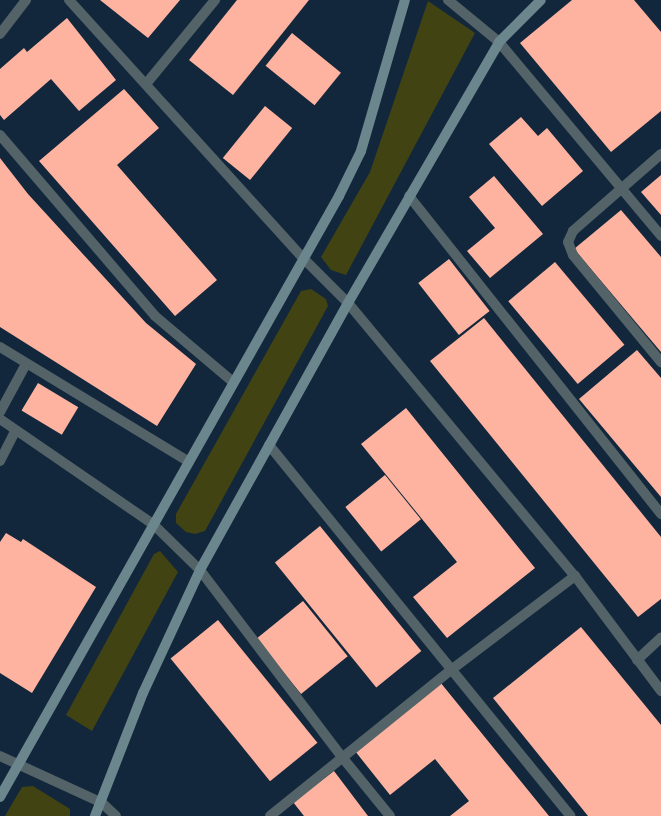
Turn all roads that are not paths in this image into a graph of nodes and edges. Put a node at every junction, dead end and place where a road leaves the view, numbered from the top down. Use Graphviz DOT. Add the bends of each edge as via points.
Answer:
graph roads {
  1 [pos="26,0"];
  2 [pos="69,0"];
  3 [pos="215,0"];
  4 [pos="405,0"];
  5 [pos="448,0"];
  6 [pos="541,0"];
  7 [pos="0,34"];
  8 [pos="499,42"];
  9 [pos="146,84"];
  10 [pos="0,135"];
  11 [pos="661,154"];
  12 [pos="621,187"];
  13 [pos="409,196"];
  14 [pos="661,236"];
  15 [pos="303,258"];
  16 [pos="348,303"];
  17 [pos="0,347"];
  18 [pos="661,362"];
  19 [pos="26,364"];
  20 [pos="233,382"];
  21 [pos="0,412"];
  22 [pos="0,419"];
  23 [pos="16,432"];
  24 [pos="269,446"];
  25 [pos="0,461"];
  26 [pos="189,462"];
  27 [pos="661,514"];
  28 [pos="154,525"];
  29 [pos="200,570"];
  30 [pos="575,576"];
  31 [pos="661,638"];
  32 [pos="637,660"];
  33 [pos="451,670"];
  34 [pos="661,691"];
  35 [pos="0,756"];
  36 [pos="342,757"];
  37 [pos="18,766"];
  38 [pos="0,797"];
  39 [pos="102,803"];
  40 [pos="95,816"];
  41 [pos="116,816"];
  42 [pos="271,816"];
  43 [pos="390,816"];
  44 [pos="570,816"];
  1 -- 7 [label="street"];
  2 -- 9 [label="street"];
  3 -- 9 [label="street"];
  4 -- 15 [label="street" via="361,151 339,196"];
  5 -- 8 [label="street"];
  6 -- 8 [label="street"];
  8 -- 12 [label="street"];
  8 -- 13 [label="street"];
  9 -- 15 [label="street"];
  10 -- 20 [label="street" via="155,316"];
  11 -- 12 [label="street"];
  12 -- 14 [label="street"];
  12 -- 18 [label="street" via="573,231 569,247"];
  13 -- 16 [label="street"];
  13 -- 27 [label="street"];
  15 -- 16 [label="street"];
  15 -- 20 [label="street"];
  16 -- 24 [label="street"];
  16 -- 30 [label="street"];
  17 -- 19 [label="street"];
  19 -- 21 [label="street"];
  19 -- 26 [label="street"];
  20 -- 26 [label="street"];
  22 -- 23 [label="street"];
  23 -- 25 [label="street"];
  23 -- 28 [label="street"];
  24 -- 29 [label="street"];
  24 -- 33 [label="street"];
  26 -- 28 [label="street"];
  28 -- 29 [label="street"];
  28 -- 37 [label="street"];
  29 -- 36 [label="street"];
  29 -- 39 [label="street" via="143,693"];
  30 -- 32 [label="street"];
  30 -- 33 [label="street"];
  31 -- 32 [label="street"];
  32 -- 34 [label="street"];
  33 -- 36 [label="street"];
  33 -- 44 [label="street"];
  35 -- 37 [label="street"];
  36 -- 42 [label="street"];
  36 -- 43 [label="street"];
  37 -- 38 [label="street"];
  37 -- 39 [label="street"];
  39 -- 40 [label="street"];
  39 -- 41 [label="street"];
}
